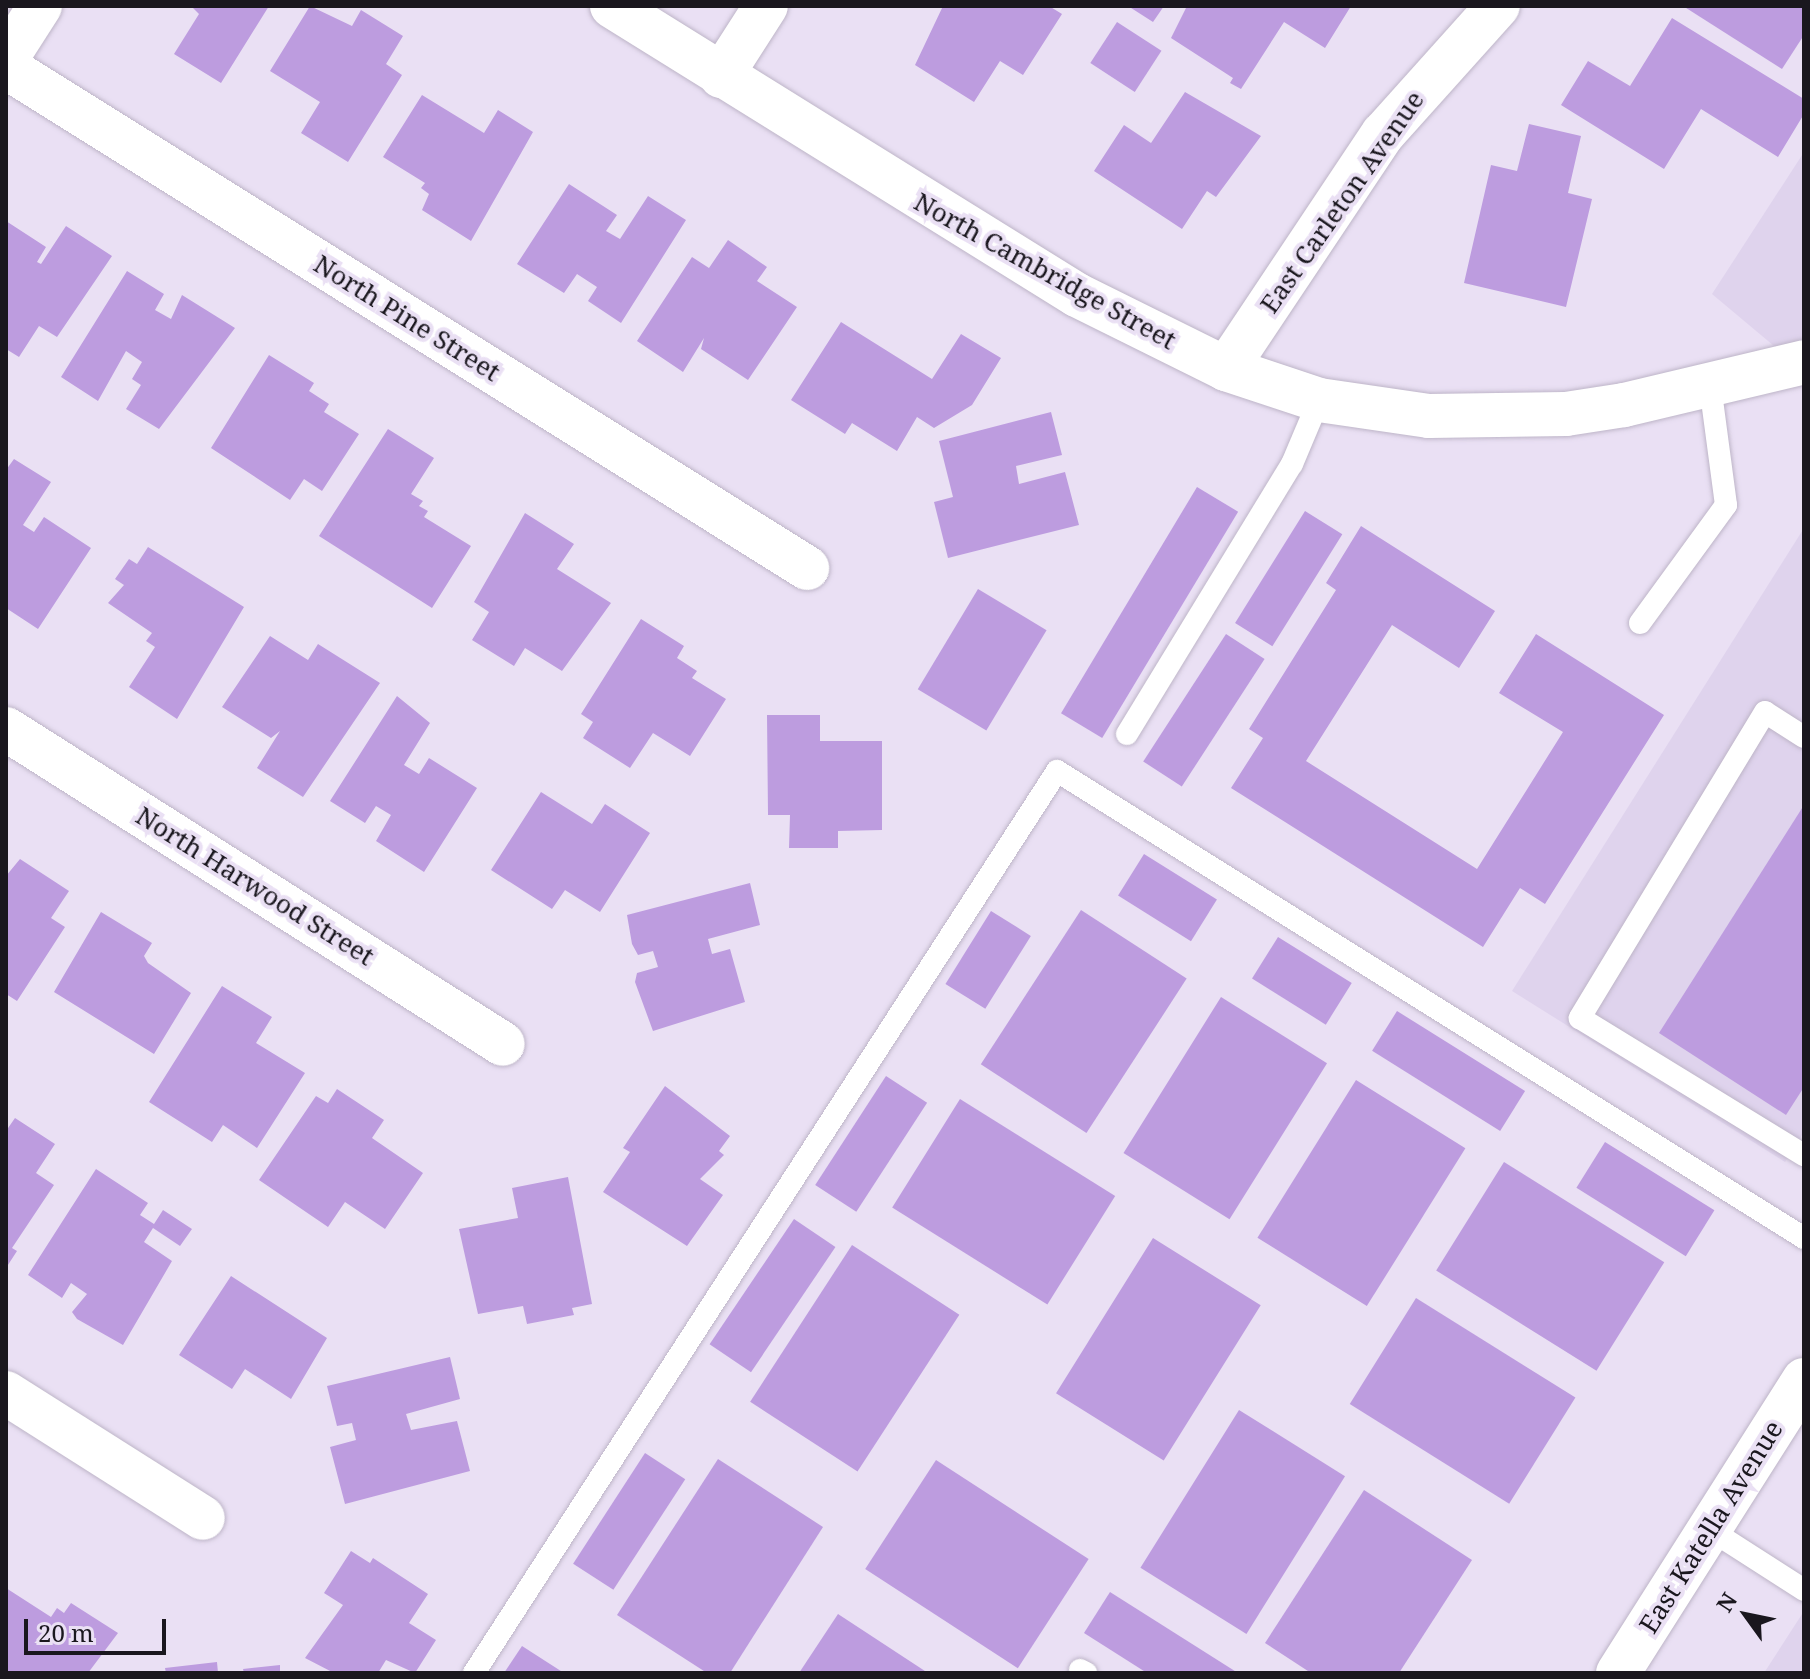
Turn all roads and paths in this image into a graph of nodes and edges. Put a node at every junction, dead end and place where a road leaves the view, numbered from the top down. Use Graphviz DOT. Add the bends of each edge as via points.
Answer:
graph roads {
  1 [pos="40,6"];
  2 [pos="612,6"];
  3 [pos="766,6"];
  4 [pos="1498,6"];
  5 [pos="6,59"];
  6 [pos="6,67"];
  7 [pos="721,76"];
  8 [pos="1804,362"];
  9 [pos="1226,369"];
  10 [pos="1710,385"];
  11 [pos="1319,400"];
  12 [pos="807,568"];
  13 [pos="1640,623"];
  14 [pos="6,729"];
  15 [pos="1127,734"];
  16 [pos="1804,737"];
  17 [pos="503,1044"];
  18 [pos="1804,1155"];
  19 [pos="1804,1238"];
  20 [pos="1804,1380"];
  21 [pos="6,1393"];
  22 [pos="203,1518"];
  23 [pos="1709,1529"];
  24 [pos="1804,1590"];
  25 [pos="474,1673"];
  26 [pos="1618,1673"];
  1 -- 5 [label="street"];
  2 -- 7 [label="street, North Cambridge Street"];
  3 -- 7 [label="street"];
  4 -- 9 [label="street, East Carleton Avenue" via="1383,134"];
  6 -- 12 [label="street, North Pine Street"];
  7 -- 9 [label="street, North Cambridge Street" via="1013,258 1127,322"];
  8 -- 10 [label="street, North Cambridge Street"];
  9 -- 11 [label="street, North Cambridge Street"];
  10 -- 11 [label="street, North Cambridge Street" via="1624,405 1491,419"];
  10 -- 13 [label="lane" via="1726,505"];
  11 -- 15 [label="lane" via="1292,464"];
  14 -- 17 [label="street, North Harwood Street"];
  16 -- 18 [label="lane" via="1765,712 1580,1018"];
  19 -- 25 [label="lane" via="1057,771"];
  20 -- 23 [label="street, East Katella Avenue"];
  21 -- 22 [label="street"];
  23 -- 24 [label="lane"];
  23 -- 26 [label="street, East Katella Avenue"];
}
